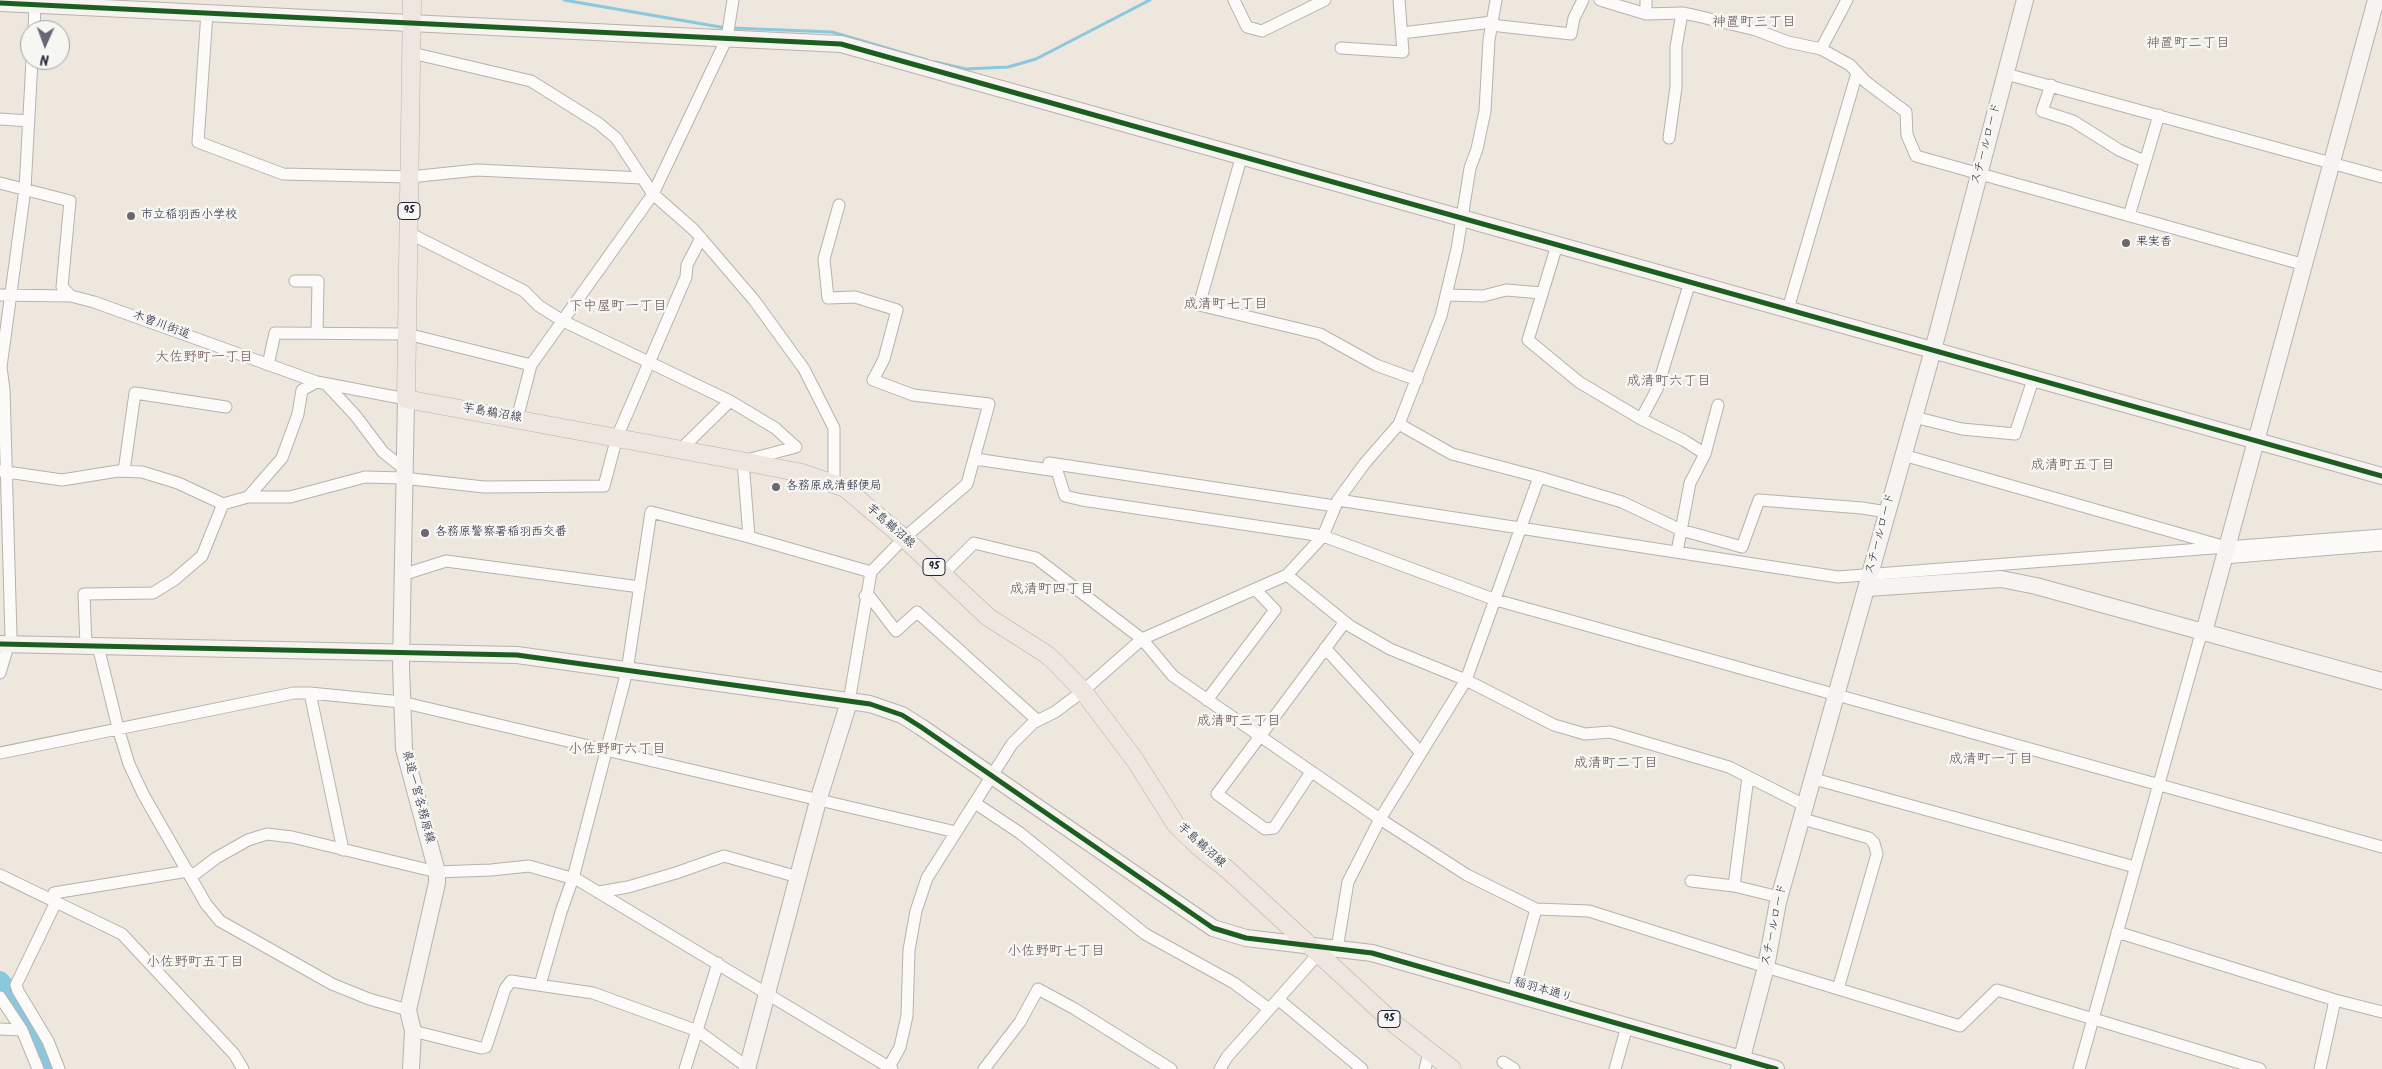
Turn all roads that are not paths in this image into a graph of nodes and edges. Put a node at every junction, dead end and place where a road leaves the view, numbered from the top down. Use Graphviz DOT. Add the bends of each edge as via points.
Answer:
graph roads {
  1 [pos="412,0"];
  2 [pos="733,0"];
  3 [pos="1234,0"];
  4 [pos="1325,0"];
  5 [pos="1399,0"];
  6 [pos="1496,0"];
  7 [pos="1583,0"];
  8 [pos="1600,0"];
  9 [pos="1646,0"];
  10 [pos="1847,0"];
  11 [pos="2025,0"];
  12 [pos="0,3"];
  13 [pos="117,4"];
  14 [pos="36,5"];
  15 [pos="2377,8"];
  16 [pos="207,13"];
  17 [pos="1682,13"];
  18 [pos="1646,14"];
  19 [pos="35,20"];
  20 [pos="412,23"];
  21 [pos="1492,23"];
  22 [pos="729,31"];
  23 [pos="1402,33"];
  24 [pos="1341,48"];
  25 [pos="1821,49"];
  26 [pos="412,53"];
  27 [pos="32,70"];
  28 [pos="1857,73"];
  29 [pos="2006,74"];
  30 [pos="2051,85"];
  31 [pos="2159,116"];
  32 [pos="0,119"];
  33 [pos="29,121"];
  34 [pos="1669,138"];
  35 [pos="1242,155"];
  36 [pos="2144,161"];
  37 [pos="2332,163"];
  38 [pos="1979,172"];
  39 [pos="410,177"];
  40 [pos="2382,177"];
  41 [pos="642,178"];
  42 [pos="0,183"];
  43 [pos="25,189"];
  44 [pos="653,194"];
  45 [pos="838,205"];
  46 [pos="2129,216"];
  47 [pos="1460,218"];
  48 [pos="409,233"];
  49 [pos="701,238"];
  50 [pos="1557,245"];
  51 [pos="2305,265"];
  52 [pos="295,281"];
  53 [pos="1690,282"];
  54 [pos="1542,293"];
  55 [pos="1446,294"];
  56 [pos="5,295"];
  57 [pos="71,296"];
  58 [pos="1788,309"];
  59 [pos="563,321"];
  60 [pos="317,333"];
  61 [pos="407,334"];
  62 [pos="1933,350"];
  63 [pos="649,362"];
  64 [pos="268,365"];
  65 [pos="530,365"];
  66 [pos="2034,377"];
  67 [pos="1417,380"];
  68 [pos="321,383"];
  69 [pos="406,399"];
  70 [pos="730,402"];
  71 [pos="1718,405"];
  72 [pos="226,406"];
  73 [pos="1914,417"];
  74 [pos="516,419"];
  75 [pos="1640,419"];
  76 [pos="1399,424"];
  77 [pos="617,438"];
  78 [pos="2258,440"];
  79 [pos="681,450"];
  80 [pos="1705,454"];
  81 [pos="1903,455"];
  82 [pos="975,459"];
  83 [pos="743,461"];
  84 [pos="1026,466"];
  85 [pos="124,471"];
  86 [pos="3,472"];
  87 [pos="403,473"];
  88 [pos="2382,476"];
  89 [pos="1540,477"];
  90 [pos="834,483"];
  91 [pos="248,497"];
  92 [pos="1336,503"];
  93 [pos="223,504"];
  94 [pos="1887,512"];
  95 [pos="1520,529"];
  96 [pos="1681,530"];
  97 [pos="2382,535"];
  98 [pos="1323,536"];
  99 [pos="749,537"];
  100 [pos="904,538"];
  101 [pos="2382,545"];
  102 [pos="1677,552"];
  103 [pos="2226,553"];
  104 [pos="871,572"];
  105 [pos="402,575"];
  106 [pos="942,575"];
  107 [pos="1287,575"];
  108 [pos="1869,581"];
  109 [pos="640,588"];
  110 [pos="1255,589"];
  111 [pos="866,596"];
  112 [pos="1496,600"];
  113 [pos="1345,622"];
  114 [pos="2204,632"];
  115 [pos="1142,639"];
  116 [pos="5,644"];
  117 [pos="92,646"];
  118 [pos="1325,648"];
  119 [pos="402,653"];
  120 [pos="627,671"];
  121 [pos="0,673"];
  122 [pos="1466,680"];
  123 [pos="2382,681"];
  124 [pos="1083,691"];
  125 [pos="310,693"];
  126 [pos="1838,694"];
  127 [pos="1207,700"];
  128 [pos="401,702"];
  129 [pos="849,702"];
  130 [pos="1037,720"];
  131 [pos="118,728"];
  132 [pos="1259,736"];
  133 [pos="607,751"];
  134 [pos="0,752"];
  135 [pos="1421,753"];
  136 [pos="1311,772"];
  137 [pos="994,776"];
  138 [pos="1748,777"];
  139 [pos="1814,779"];
  140 [pos="2158,784"];
  141 [pos="818,801"];
  142 [pos="975,803"];
  143 [pos="1804,812"];
  144 [pos="1380,819"];
  145 [pos="956,832"];
  146 [pos="2382,847"];
  147 [pos="343,850"];
  148 [pos="2135,867"];
  149 [pos="438,872"];
  150 [pos="189,874"];
  151 [pos="0,875"];
  152 [pos="798,877"];
  153 [pos="574,878"];
  154 [pos="1691,880"];
  155 [pos="1734,886"];
  156 [pos="599,892"];
  157 [pos="1780,897"];
  158 [pos="53,901"];
  159 [pos="1536,909"];
  160 [pos="2117,932"];
  161 [pos="1324,953"];
  162 [pos="718,963"];
  163 [pos="1766,967"];
  164 [pos="540,985"];
  165 [pos="1838,989"];
  166 [pos="768,993"];
  167 [pos="1514,993"];
  168 [pos="0,997"];
  169 [pos="1279,1000"];
  170 [pos="2336,1000"];
  171 [pos="1269,1009"];
  172 [pos="408,1010"];
  173 [pos="2382,1012"];
  174 [pos="2094,1020"];
  175 [pos="1627,1026"];
  176 [pos="0,1030"];
  177 [pos="22,1030"];
  178 [pos="413,1031"];
  179 [pos="698,1031"];
  180 [pos="1427,1061"];
  181 [pos="1503,1062"];
  182 [pos="1740,1064"];
  183 [pos="748,1068"];
  184 [pos="891,1068"];
  185 [pos="38,1069"];
  186 [pos="59,1069"];
  187 [pos="243,1069"];
  188 [pos="411,1069"];
  189 [pos="685,1069"];
  190 [pos="984,1069"];
  191 [pos="1171,1069"];
  192 [pos="1220,1069"];
  193 [pos="1362,1069"];
  194 [pos="1452,1069"];
  195 [pos="1514,1069"];
  196 [pos="1615,1069"];
  197 [pos="1776,1069"];
  198 [pos="2079,1069"];
  199 [pos="2260,1069"];
  200 [pos="2320,1069"];
  1 -- 20 [label="main road, 95"];
  2 -- 22 [label="street"];
  3 -- 4 [label="street" via="1247,27 1262,31"];
  5 -- 23 [label="street"];
  6 -- 21 [label="street"];
  7 -- 21 [label="street" via="1571,34"];
  8 -- 18 [label="street"];
  9 -- 18 [label="street"];
  10 -- 25 [label="street"];
  11 -- 29 [label="street, スチールロード"];
  12 -- 14 [label="street"];
  13 -- 14 [label="street"];
  13 -- 16 [label="street"];
  14 -- 19 [label="street"];
  15 -- 37 [label="street"];
  16 -- 20 [label="street"];
  16 -- 39 [label="street" via="198,142 283,174"];
  17 -- 18 [label="street"];
  17 -- 25 [label="street"];
  17 -- 34 [label="street"];
  20 -- 22 [label="street"];
  20 -- 26 [label="main road, 95"];
  21 -- 23 [label="street"];
  21 -- 47 [label="street" via="1485,111"];
  22 -- 35 [label="street" via="841,44"];
  22 -- 44 [label="street"];
  23 -- 24 [label="street" via="1404,52"];
  25 -- 28 [label="street" via="1850,65"];
  26 -- 39 [label="main road, 95"];
  26 -- 41 [label="street" via="531,81 616,138"];
  27 -- 33 [label="street"];
  28 -- 38 [label="street" via="1906,112 1907,135 1916,156"];
  28 -- 58 [label="street"];
  29 -- 30 [label="street"];
  29 -- 38 [label="street, スチールロード"];
  30 -- 31 [label="street"];
  30 -- 36 [label="street" via="2042,111 2073,121 2119,150"];
  31 -- 36 [label="street"];
  31 -- 37 [label="street"];
  32 -- 33 [label="street"];
  33 -- 43 [label="street"];
  35 -- 47 [label="street"];
  35 -- 67 [label="street" via="1199,305 1320,334 1376,365"];
  36 -- 46 [label="street"];
  37 -- 40 [label="street"];
  37 -- 51 [label="street"];
  38 -- 46 [label="street"];
  38 -- 62 [label="street, スチールロード"];
  39 -- 41 [label="street" via="477,170"];
  39 -- 48 [label="main road, 95"];
  41 -- 44 [label="street"];
  42 -- 43 [label="street"];
  43 -- 56 [label="street"];
  43 -- 57 [label="street" via="70,201 62,287"];
  44 -- 49 [label="street"];
  44 -- 59 [label="street"];
  45 -- 82 [label="street" via="824,259 828,298 855,297 897,310 884,359 873,380 913,395 989,404"];
  46 -- 51 [label="street"];
  47 -- 50 [label="street"];
  47 -- 55 [label="street" via="1457,249"];
  48 -- 59 [label="street" via="524,291 539,306"];
  48 -- 61 [label="main road, 95"];
  49 -- 63 [label="street"];
  49 -- 90 [label="street" via="754,300 804,369 834,428"];
  50 -- 53 [label="street"];
  50 -- 54 [label="street"];
  51 -- 78 [label="street"];
  52 -- 60 [label="street" via="318,281"];
  53 -- 58 [label="street"];
  53 -- 75 [label="street" via="1657,389"];
  54 -- 55 [label="street" via="1506,290 1483,296"];
  54 -- 75 [label="street" via="1528,340 1579,382"];
  55 -- 67 [label="street"];
  56 -- 57 [label="street, 木曽川街道"];
  56 -- 86 [label="street" via="1,367 4,390"];
  57 -- 64 [label="street, 木曽川街道"];
  58 -- 62 [label="street"];
  59 -- 63 [label="street"];
  59 -- 65 [label="street"];
  60 -- 61 [label="street"];
  60 -- 64 [label="street" via="275,332"];
  61 -- 65 [label="street"];
  61 -- 69 [label="main road, 95"];
  62 -- 66 [label="street"];
  62 -- 73 [label="street, スチールロード"];
  63 -- 70 [label="street"];
  63 -- 77 [label="street"];
  64 -- 68 [label="street, 木曽川街道"];
  65 -- 74 [label="street"];
  66 -- 73 [label="street" via="2015,434 1962,429"];
  66 -- 78 [label="street"];
  67 -- 76 [label="street"];
  68 -- 69 [label="street, 木曽川街道"];
  68 -- 87 [label="street" via="356,415"];
  68 -- 91 [label="street" via="302,390 298,414 282,458"];
  69 -- 74 [label="main road, 芋島鵜沼線 / 95"];
  69 -- 87 [label="street, 県道一宮各務原線"];
  70 -- 79 [label="street"];
  70 -- 83 [label="street" via="775,428 796,447"];
  71 -- 80 [label="street"];
  72 -- 85 [label="street" via="135,393"];
  73 -- 81 [label="street, スチールロード"];
  74 -- 77 [label="main road, 芋島鵜沼線 / 95"];
  75 -- 80 [label="street"];
  76 -- 89 [label="street" via="1452,454"];
  76 -- 92 [label="street"];
  77 -- 79 [label="main road, 芋島鵜沼線 / 95"];
  77 -- 87 [label="street" via="604,486 484,488"];
  78 -- 88 [label="street"];
  78 -- 103 [label="street"];
  79 -- 83 [label="main road, 芋島鵜沼線 / 95"];
  80 -- 96 [label="street" via="1690,483"];
  81 -- 94 [label="street, スチールロード"];
  81 -- 103 [label="street"];
  82 -- 84 [label="street"];
  82 -- 100 [label="street" via="967,484"];
  83 -- 90 [label="main road, 芋島鵜沼線 / 95"];
  83 -- 99 [label="street"];
  84 -- 92 [label="street" via="1026,460"];
  84 -- 98 [label="street" via="1057,471 1065,496"];
  85 -- 86 [label="street" via="62,480"];
  85 -- 93 [label="street" via="142,472 178,483"];
  86 -- 116 [label="street" via="12,636"];
  87 -- 91 [label="street" via="365,477 290,497"];
  87 -- 105 [label="street, 県道一宮各務原線"];
  89 -- 95 [label="street"];
  89 -- 96 [label="street" via="1622,502"];
  90 -- 100 [label="main road, 芋島鵜沼線 / 95" via="845,488"];
  91 -- 93 [label="street"];
  92 -- 95 [label="street"];
  92 -- 98 [label="street"];
  93 -- 117 [label="street" via="202,556 174,580 153,593 84,594"];
  94 -- 96 [label="street" via="1759,500 1742,547"];
  94 -- 108 [label="street, スチールロード"];
  95 -- 102 [label="street"];
  95 -- 112 [label="street"];
  96 -- 102 [label="street"];
  97 -- 103 [label="street"];
  98 -- 107 [label="street"];
  98 -- 112 [label="street"];
  99 -- 104 [label="street"];
  99 -- 109 [label="street" via="651,512"];
  100 -- 104 [label="street"];
  100 -- 106 [label="main road, 芋島鵜沼線 / 95"];
  101 -- 103 [label="street"];
  102 -- 108 [label="street"];
  103 -- 108 [label="street"];
  103 -- 114 [label="street"];
  104 -- 111 [label="street"];
  105 -- 109 [label="street" via="446,561"];
  105 -- 119 [label="street, 県道一宮各務原線"];
  106 -- 115 [label="street" via="974,543 1036,558"];
  106 -- 124 [label="main road, 芋島鵜沼線 / 95" via="988,617 1046,654"];
  107 -- 110 [label="street"];
  107 -- 113 [label="street"];
  108 -- 114 [label="street" via="2001,579"];
  108 -- 126 [label="street, スチールロード"];
  109 -- 120 [label="street"];
  110 -- 115 [label="street"];
  110 -- 127 [label="street" via="1275,610"];
  111 -- 129 [label="street"];
  111 -- 130 [label="street" via="896,631 917,612"];
  112 -- 122 [label="street"];
  112 -- 126 [label="street"];
  113 -- 118 [label="street"];
  113 -- 122 [label="street" via="1390,649"];
  114 -- 123 [label="street"];
  114 -- 140 [label="street"];
  115 -- 124 [label="street"];
  115 -- 127 [label="street" via="1173,676"];
  116 -- 117 [label="street, 稲羽本通り"];
  116 -- 121 [label="street"];
  117 -- 119 [label="street, 稲羽本通り"];
  117 -- 131 [label="street"];
  118 -- 132 [label="street"];
  118 -- 135 [label="street"];
  119 -- 120 [label="street, 稲羽本通り" via="517,655"];
  119 -- 128 [label="street, 県道一宮各務原線"];
  120 -- 129 [label="street, 稲羽本通り"];
  120 -- 133 [label="street"];
  122 -- 135 [label="street"];
  122 -- 138 [label="street" via="1554,725 1585,734 1610,732 1729,768"];
  124 -- 130 [label="street" via="1055,712"];
  124 -- 161 [label="main road, 芋島鵜沼線 / 95" via="1135,760 1176,825"];
  125 -- 128 [label="street"];
  125 -- 131 [label="street" via="294,693"];
  125 -- 147 [label="street"];
  126 -- 139 [label="street, スチールロード"];
  126 -- 140 [label="street"];
  127 -- 132 [label="street"];
  128 -- 133 [label="street"];
  128 -- 149 [label="street, 県道一宮各務原線" via="404,749"];
  129 -- 137 [label="street, 稲羽本通り" via="870,704 902,715"];
  129 -- 141 [label="street"];
  130 -- 137 [label="street" via="1012,744"];
  131 -- 134 [label="street"];
  131 -- 150 [label="street" via="143,794"];
  132 -- 136 [label="street"];
  132 -- 136 [label="street" via="1217,794 1264,829 1274,828"];
  133 -- 141 [label="street"];
  133 -- 153 [label="street"];
  135 -- 144 [label="street"];
  136 -- 144 [label="street"];
  137 -- 142 [label="street"];
  137 -- 161 [label="street, 稲羽本通り" via="1213,928 1246,938"];
  138 -- 143 [label="street"];
  138 -- 155 [label="street"];
  139 -- 143 [label="street, スチールロード"];
  139 -- 148 [label="street"];
  140 -- 146 [label="street"];
  140 -- 148 [label="street"];
  141 -- 145 [label="street"];
  141 -- 152 [label="street"];
  142 -- 145 [label="street"];
  142 -- 171 [label="street" via="1020,833 1145,934 1234,983"];
  143 -- 157 [label="street, スチールロード"];
  143 -- 165 [label="street" via="1869,838 1877,854"];
  144 -- 159 [label="street" via="1467,875"];
  144 -- 161 [label="street" via="1348,882"];
  145 -- 184 [label="street" via="927,878 916,911 908,950 907,1016"];
  147 -- 149 [label="street"];
  147 -- 150 [label="street" via="268,834 248,840"];
  148 -- 160 [label="street"];
  149 -- 153 [label="street" via="529,866"];
  149 -- 172 [label="street, 県道一宮各務原線"];
  150 -- 158 [label="street" via="54,894"];
  150 -- 172 [label="street" via="220,921 244,936 332,984"];
  151 -- 158 [label="street"];
  152 -- 156 [label="street" via="724,856 628,887"];
  152 -- 166 [label="street"];
  153 -- 156 [label="street"];
  153 -- 164 [label="street"];
  154 -- 155 [label="street"];
  155 -- 157 [label="street"];
  156 -- 162 [label="street"];
  157 -- 163 [label="street, スチールロード"];
  158 -- 186 [label="street" via="16,985 48,1041"];
  158 -- 187 [label="street" via="122,934 234,1054"];
  159 -- 163 [label="street" via="1589,910"];
  159 -- 167 [label="street"];
  160 -- 170 [label="street"];
  160 -- 174 [label="street"];
  161 -- 167 [label="street, 稲羽本通り" via="1372,953"];
  161 -- 169 [label="street"];
  161 -- 180 [label="main road, 芋島鵜沼線 / 95"];
  162 -- 166 [label="street"];
  162 -- 179 [label="street"];
  163 -- 165 [label="street"];
  163 -- 182 [label="street, スチールロード"];
  164 -- 178 [label="street" via="511,981 505,989 486,1047"];
  164 -- 179 [label="street" via="593,993"];
  165 -- 174 [label="street" via="1960,1026 1996,990"];
  166 -- 183 [label="street"];
  166 -- 184 [label="street"];
  167 -- 175 [label="street, 稲羽本通り"];
  168 -- 177 [label="street"];
  169 -- 171 [label="street"];
  169 -- 193 [label="street"];
  170 -- 173 [label="street"];
  170 -- 200 [label="street"];
  171 -- 192 [label="street"];
  172 -- 178 [label="street, 県道一宮各務原線"];
  174 -- 198 [label="street"];
  174 -- 199 [label="street"];
  175 -- 182 [label="street, 稲羽本通り"];
  175 -- 196 [label="street"];
  176 -- 177 [label="street"];
  177 -- 185 [label="street"];
  178 -- 188 [label="street, 県道一宮各務原線"];
  179 -- 183 [label="street"];
  179 -- 189 [label="street"];
  180 -- 194 [label="main road, 芋島鵜沼線 / 95"];
  181 -- 195 [label="street"];
  182 -- 197 [label="street, 稲羽本通り"];
  190 -- 191 [label="street" via="1020,1022 1038,989 1075,1008"];
}
